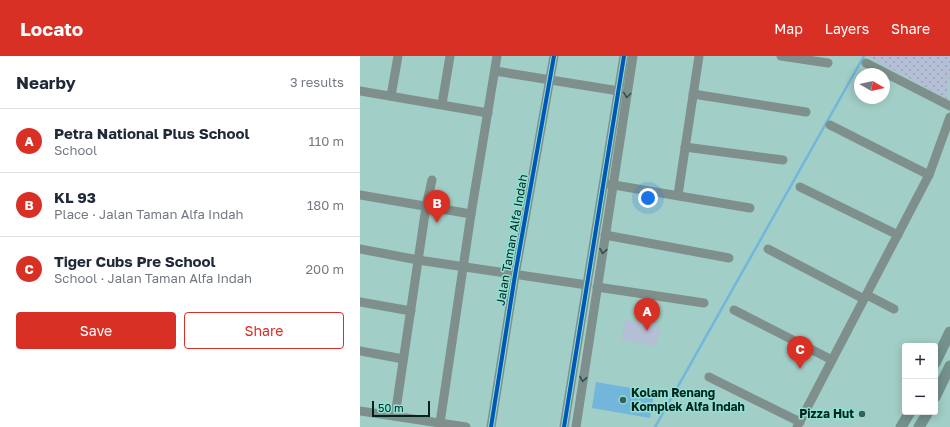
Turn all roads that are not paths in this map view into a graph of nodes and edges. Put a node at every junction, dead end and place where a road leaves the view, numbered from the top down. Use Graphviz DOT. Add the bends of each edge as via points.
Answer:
graph roads {
  1 [pos="398,56"];
  2 [pos="450,56"];
  3 [pos="497,56"];
  4 [pos="554,56"];
  5 [pos="624,56"];
  6 [pos="633,56"];
  7 [pos="699,56"];
  8 [pos="781,56"];
  9 [pos="828,63"];
  10 [pos="866,63"];
  11 [pos="495,71"];
  12 [pos="551,80"];
  13 [pos="360,91"];
  14 [pos="619,91"];
  15 [pos="693,94"];
  16 [pos="391,96"];
  17 [pos="442,104"];
  18 [pos="950,106"];
  19 [pos="806,112"];
  20 [pos="488,113"];
  21 [pos="950,117"];
  22 [pos="830,125"];
  23 [pos="685,147"];
  24 [pos="783,160"];
  25 [pos="929,175"];
  26 [pos="432,180"];
  27 [pos="604,183"];
  28 [pos="614,185"];
  29 [pos="800,187"];
  30 [pos="360,195"];
  31 [pos="678,195"];
  32 [pos="426,207"];
  33 [pos="750,208"];
  34 [pos="471,214"];
  35 [pos="605,235"];
  36 [pos="898,235"];
  37 [pos="360,249"];
  38 [pos="768,249"];
  39 [pos="729,258"];
  40 [pos="418,260"];
  41 [pos="463,267"];
  42 [pos="515,275"];
  43 [pos="587,285"];
  44 [pos="597,287"];
  45 [pos="866,297"];
  46 [pos="360,302"];
  47 [pos="704,303"];
  48 [pos="894,309"];
  49 [pos="734,310"];
  50 [pos="411,311"];
  51 [pos="949,336"];
  52 [pos="360,351"];
  53 [pos="938,357"];
  54 [pos="403,358"];
  55 [pos="832,360"];
  56 [pos="950,366"];
  57 [pos="709,377"];
  58 [pos="938,392"];
  59 [pos="360,411"];
  60 [pos="908,415"];
  61 [pos="926,415"];
  62 [pos="395,416"];
  63 [pos="440,423"];
  64 [pos="799,425"];
  65 [pos="466,427"];
  66 [pos="491,427"];
  67 [pos="564,427"];
  68 [pos="576,427"];
  69 [pos="901,427"];
  70 [pos="920,427"];
  1 -- 16 [label="street"];
  2 -- 17 [label="street"];
  3 -- 11 [label="street"];
  4 -- 12 [label="street, Jalan Taman Alfa Indah"];
  5 -- 14 [label="street"];
  6 -- 28 [label="street, one-way"];
  7 -- 15 [label="street"];
  8 -- 9 [label="street"];
  10 -- 18 [label="street"];
  11 -- 12 [label="street"];
  11 -- 20 [label="street"];
  12 -- 14 [label="street"];
  12 -- 42 [label="street, Jalan Taman Alfa Indah"];
  13 -- 16 [label="street"];
  14 -- 27 [label="street"];
  15 -- 19 [label="street"];
  15 -- 23 [label="street"];
  16 -- 17 [label="street"];
  17 -- 20 [label="street"];
  20 -- 34 [label="street"];
  21 -- 25 [label="street"];
  22 -- 25 [label="street"];
  23 -- 24 [label="street"];
  23 -- 31 [label="street"];
  25 -- 36 [label="street"];
  26 -- 32 [label="street"];
  27 -- 28 [label="street"];
  27 -- 43 [label="street"];
  28 -- 31 [label="street"];
  28 -- 35 [label="street"];
  29 -- 36 [label="street"];
  30 -- 32 [label="street"];
  31 -- 33 [label="street"];
  32 -- 34 [label="street"];
  32 -- 40 [label="street"];
  34 -- 41 [label="street"];
  35 -- 39 [label="street"];
  35 -- 44 [label="street, one-way"];
  36 -- 45 [label="street"];
  37 -- 40 [label="street, Jalan Taman Alfa Indah"];
  38 -- 45 [label="street"];
  40 -- 41 [label="street, Jalan Taman Alfa Indah"];
  40 -- 50 [label="street"];
  41 -- 42 [label="street, Jalan Taman Alfa Indah"];
  41 -- 63 [label="street"];
  42 -- 43 [label="street, Jalan Taman Alfa Indah"];
  42 -- 66 [label="street, Jalan Taman Alfa Indah"];
  43 -- 67 [label="street"];
  44 -- 47 [label="street"];
  44 -- 68 [label="street, one-way"];
  45 -- 48 [label="street"];
  45 -- 55 [label="street"];
  46 -- 50 [label="street"];
  49 -- 55 [label="street"];
  50 -- 54 [label="street"];
  51 -- 53 [label="main road"];
  52 -- 54 [label="street"];
  54 -- 62 [label="street"];
  55 -- 64 [label="street"];
  56 -- 58 [label="main road"];
  57 -- 64 [label="street"];
  59 -- 62 [label="street"];
  60 -- 69 [label="main road"];
  61 -- 70 [label="main road"];
  62 -- 63 [label="street"];
  63 -- 65 [label="street"];
}
